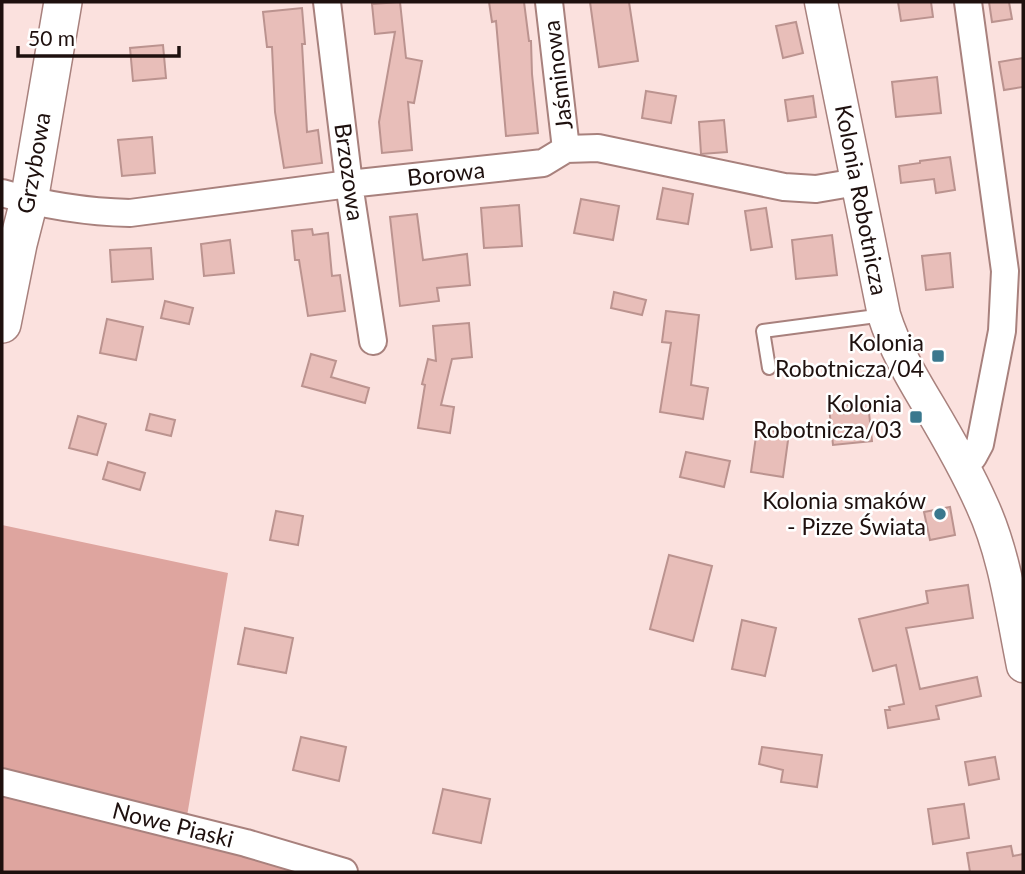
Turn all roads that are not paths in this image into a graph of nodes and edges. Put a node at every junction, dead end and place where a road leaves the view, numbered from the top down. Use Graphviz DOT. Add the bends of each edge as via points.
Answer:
graph roads {
  1 [pos="63,2"];
  2 [pos="327,2"];
  3 [pos="549,2"];
  4 [pos="821,2"];
  5 [pos="968,2"];
  6 [pos="566,149"];
  7 [pos="857,183"];
  8 [pos="349,184"];
  9 [pos="15,197"];
  10 [pos="884,315"];
  11 [pos="2,324"];
  12 [pos="373,341"];
  13 [pos="769,368"];
  14 [pos="962,464"];
  15 [pos="1023,666"];
  16 [pos="2,782"];
  17 [pos="344,872"];
  1 -- 9 [label="main road, Grzybowa"];
  2 -- 8 [label="street, Brzozowa"];
  3 -- 6 [label="street, Jaśminowa"];
  4 -- 7 [label="street, Kolonia Robotnicza"];
  5 -- 14 [label="street" via="1005,271 1002,331 980,444"];
  6 -- 7 [label="street, Borowa" via="598,148 784,187 816,189"];
  6 -- 8 [label="street, Borowa" via="543,163"];
  7 -- 10 [label="street, Kolonia Robotnicza"];
  8 -- 9 [label="street, Borowa" via="130,214"];
  8 -- 12 [label="street, Brzozowa"];
  9 -- 11 [label="main road, Grzybowa" via="18,244"];
  10 -- 13 [label="lane" via="763,331"];
  10 -- 14 [label="street, Kolonia Robotnicza" via="908,371"];
  14 -- 15 [label="street, Kolonia Robotnicza" via="996,544"];
  16 -- 17 [label="street, Nowe Piaski"];
}
